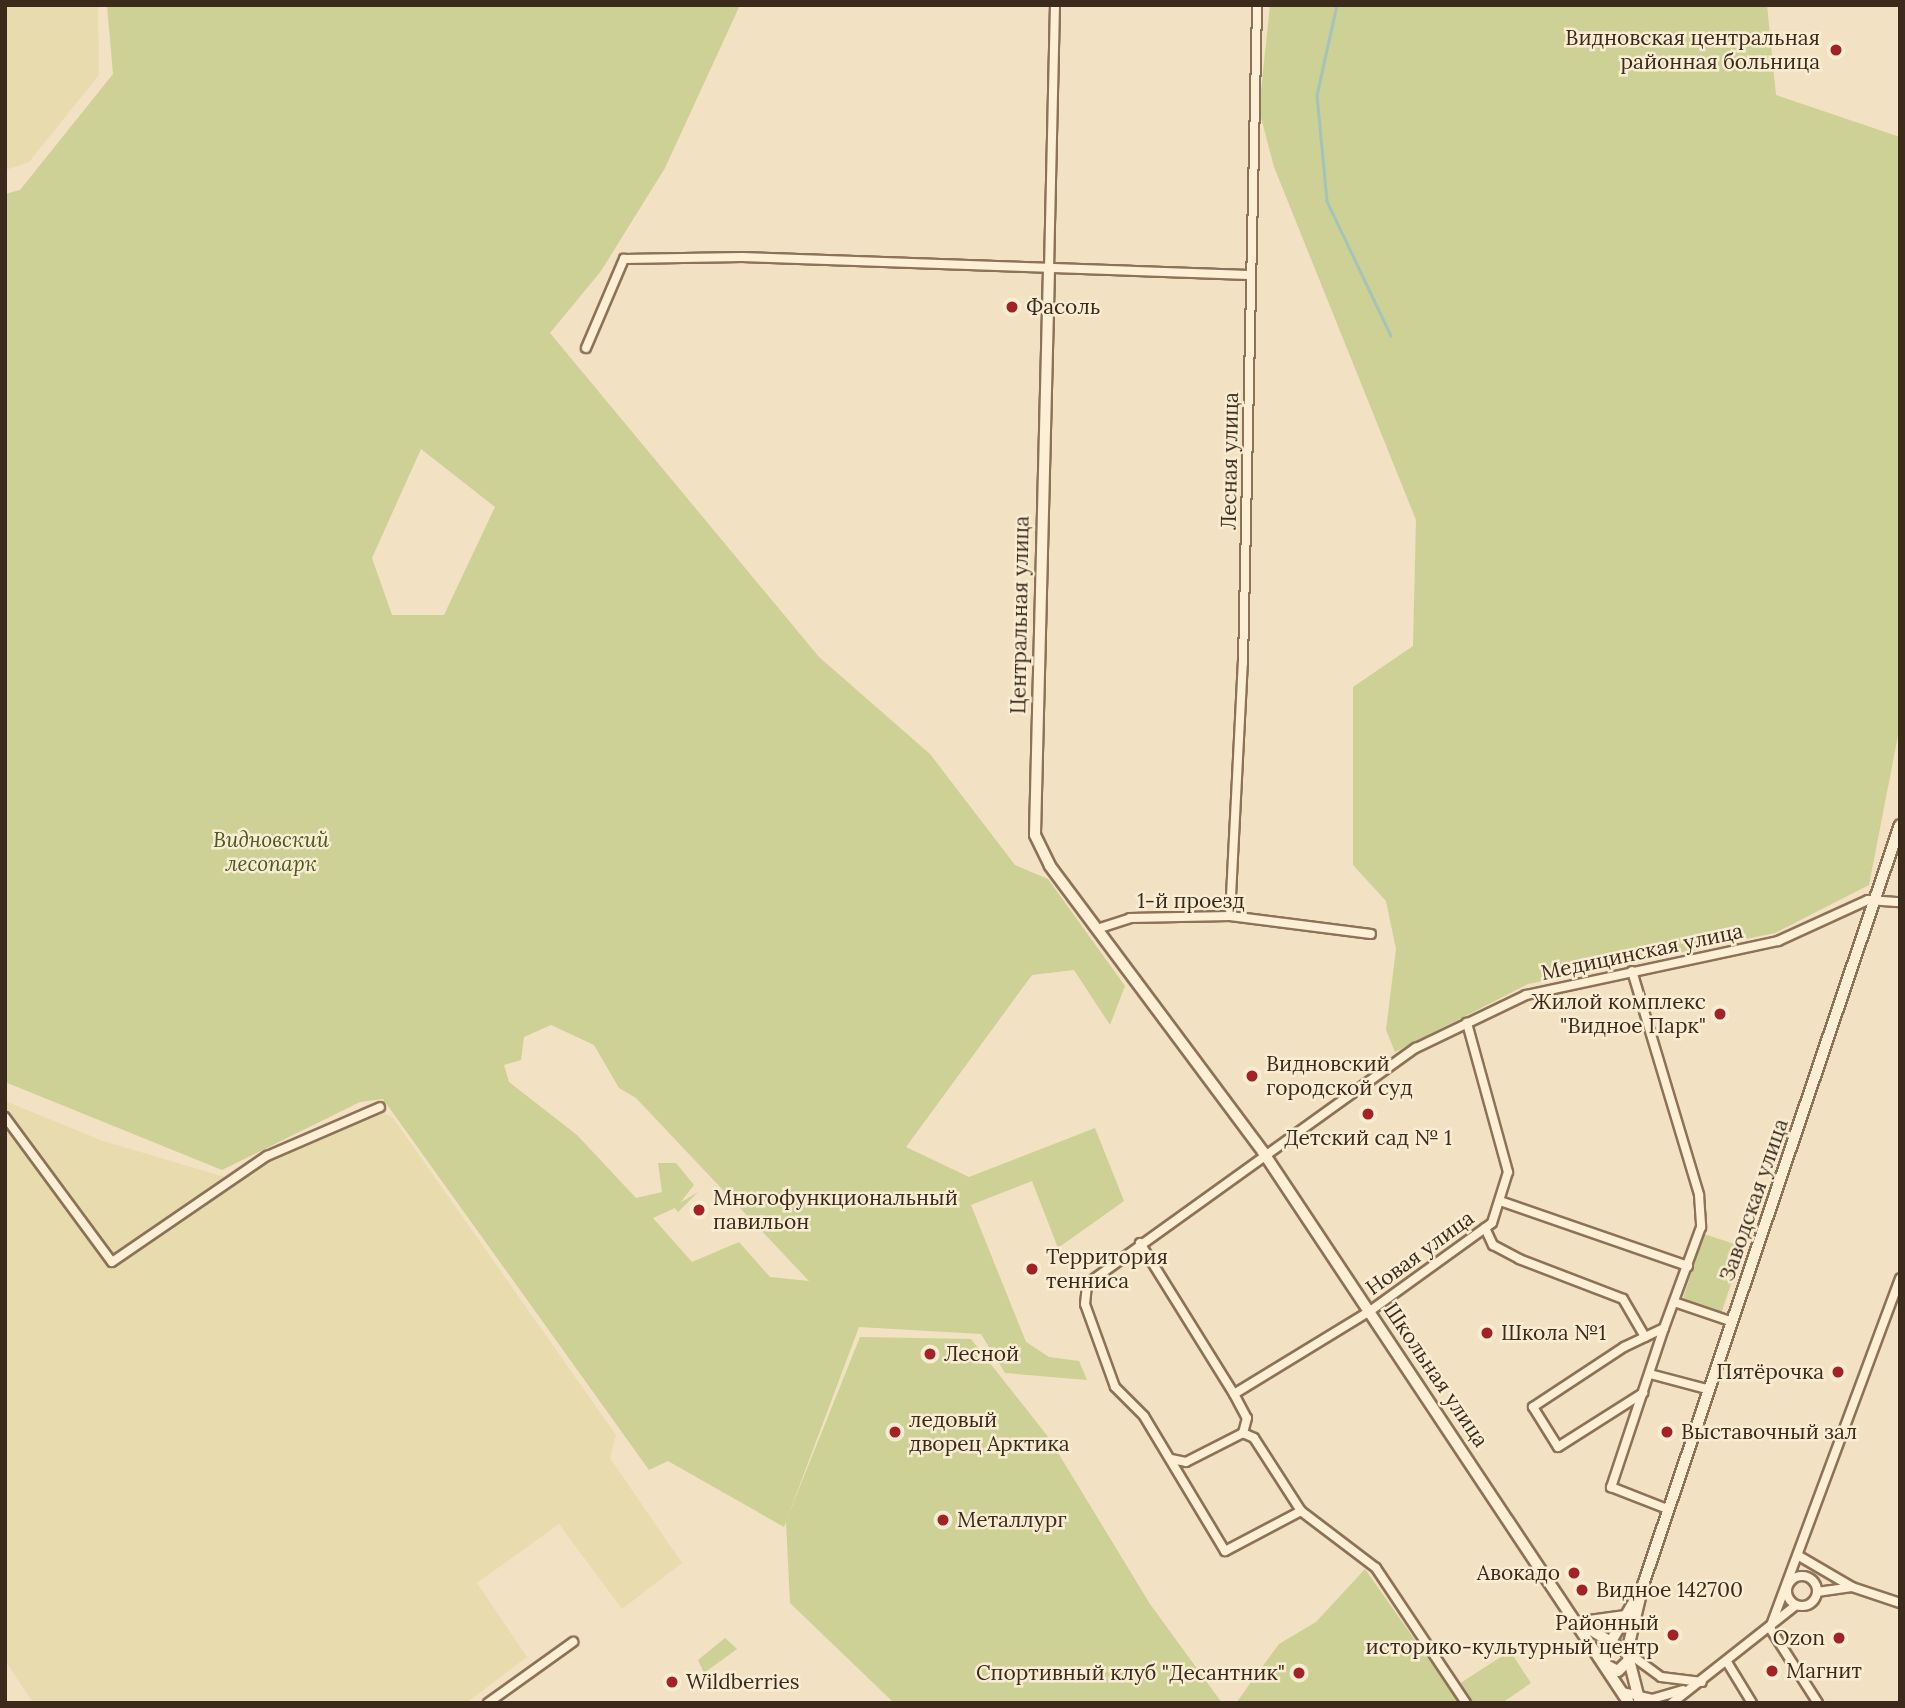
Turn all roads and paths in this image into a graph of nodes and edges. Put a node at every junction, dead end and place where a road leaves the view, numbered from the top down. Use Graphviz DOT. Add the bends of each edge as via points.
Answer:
graph roads {
  1 [pos="1055,5"];
  2 [pos="1257,5"];
  3 [pos="1049,269"];
  4 [pos="1249,275"];
  5 [pos="586,348"];
  6 [pos="1900,825"];
  7 [pos="1880,898"];
  8 [pos="1900,902"];
  9 [pos="1230,916"];
  10 [pos="1097,929"];
  11 [pos="1371,934"];
  12 [pos="1632,971"];
  13 [pos="1467,1023"];
  14 [pos="380,1107"];
  15 [pos="5,1117"];
  16 [pos="1263,1152"];
  17 [pos="1500,1201"];
  18 [pos="1485,1228"];
  19 [pos="1140,1243"];
  20 [pos="1688,1266"];
  21 [pos="1900,1278"];
  22 [pos="1677,1303"];
  23 [pos="1370,1311"];
  24 [pos="1733,1322"];
  25 [pos="1664,1328"];
  26 [pos="1645,1337"];
  27 [pos="1650,1374"];
  28 [pos="1710,1390"];
  29 [pos="1643,1393"];
  30 [pos="1234,1394"];
  31 [pos="1243,1433"];
  32 [pos="1168,1457"];
  33 [pos="1667,1509"];
  34 [pos="1301,1511"];
  35 [pos="1799,1556"];
  36 [pos="1819,1570"];
  37 [pos="1803,1576"];
  38 [pos="1788,1584"];
  39 [pos="1642,1587"];
  40 [pos="1853,1587"];
  41 [pos="1817,1592"];
  42 [pos="1900,1603"];
  43 [pos="1796,1605"];
  44 [pos="1626,1616"];
  45 [pos="1577,1620"];
  46 [pos="1770,1628"];
  47 [pos="573,1642"];
  48 [pos="1610,1644"];
  49 [pos="1628,1656"];
  50 [pos="1727,1662"];
  51 [pos="1605,1665"];
  52 [pos="1702,1682"];
  53 [pos="1636,1701"];
  54 [pos="488,1703"];
  55 [pos="1466,1703"];
  56 [pos="1672,1703"];
  57 [pos="1752,1703"];
  58 [pos="1818,1703"];
  1 -- 3 [label="street, Центральная улица"];
  2 -- 4 [label="street, Лесная улица"];
  3 -- 4 [label="street"];
  3 -- 5 [label="street" via="742,257 624,259"];
  3 -- 10 [label="street, Центральная улица" via="1035,835"];
  4 -- 9 [label="street, Лесная улица" via="1244,663"];
  6 -- 7 [label="street, Заводская улица"];
  7 -- 8 [label="street"];
  7 -- 12 [label="street, Медицинская улица" via="1778,941"];
  7 -- 24 [label="street, Заводская улица"];
  9 -- 10 [label="street, 1-й проезд" via="1130,918"];
  9 -- 11 [label="street, 1-й проезд"];
  10 -- 16 [label="street, Центральная улица"];
  12 -- 13 [label="street, Медицинская улица" via="1526,995"];
  12 -- 20 [label="street" via="1699,1195 1701,1227"];
  13 -- 16 [label="street, Медицинская улица" via="1416,1048"];
  13 -- 17 [label="street, Новая улица" via="1508,1172"];
  14 -- 15 [label="street" via="267,1156 112,1262"];
  16 -- 19 [label="street, Медицинская улица"];
  16 -- 23 [label="street, Школьная улица"];
  17 -- 18 [label="street, Новая улица"];
  17 -- 20 [label="street"];
  18 -- 23 [label="street, Новая улица"];
  18 -- 26 [label="street" via="1493,1245 1519,1259 1623,1299"];
  19 -- 30 [label="street"];
  19 -- 32 [label="street, Медицинская улица" via="1087,1284 1085,1304 1115,1387 1144,1416"];
  20 -- 22 [label="street"];
  21 -- 35 [label="street"];
  22 -- 24 [label="street"];
  22 -- 25 [label="street"];
  23 -- 30 [label="street, Новая улица"];
  23 -- 45 [label="street, Школьная улица"];
  24 -- 28 [label="street, Заводская улица"];
  25 -- 26 [label="street"];
  25 -- 27 [label="street"];
  26 -- 29 [label="street" via="1533,1407 1558,1447"];
  27 -- 28 [label="street"];
  27 -- 29 [label="street"];
  28 -- 33 [label="street, Заводская улица"];
  29 -- 33 [label="street" via="1611,1487"];
  30 -- 31 [label="street" via="1247,1418"];
  31 -- 32 [label="street" via="1186,1462"];
  31 -- 34 [label="street" via="1254,1438"];
  32 -- 34 [label="street" via="1225,1551 1233,1552"];
  33 -- 39 [label="street, Заводская улица"];
  34 -- 55 [label="street" via="1376,1568"];
  35 -- 36 [label="street"];
  35 -- 37 [label="street"];
  35 -- 38 [label="street"];
  36 -- 37 [label="street"];
  36 -- 40 [label="street"];
  37 -- 38 [label="street"];
  37 -- 41 [label="street"];
  38 -- 43 [label="street"];
  38 -- 46 [label="street"];
  39 -- 44 [label="street"];
  39 -- 49 [label="street"];
  40 -- 41 [label="street"];
  40 -- 42 [label="street"];
  41 -- 43 [label="street" via="1810,1603"];
  43 -- 46 [label="street"];
  44 -- 45 [label="street" via="1593,1625"];
  44 -- 48 [label="street"];
  45 -- 48 [label="street"];
  45 -- 51 [label="street, Школьная улица"];
  46 -- 50 [label="street"];
  46 -- 58 [label="street"];
  47 -- 54 [label="street"];
  48 -- 49 [label="street"];
  48 -- 51 [label="street"];
  49 -- 51 [label="street" via="1618,1671"];
  49 -- 52 [label="street" via="1661,1677"];
  49 -- 53 [label="street"];
  50 -- 52 [label="street"];
  50 -- 57 [label="street"];
  51 -- 53 [label="street, Школьная улица" via="1622,1692"];
  52 -- 53 [label="street" via="1669,1697"];
  52 -- 56 [label="street"];
}
